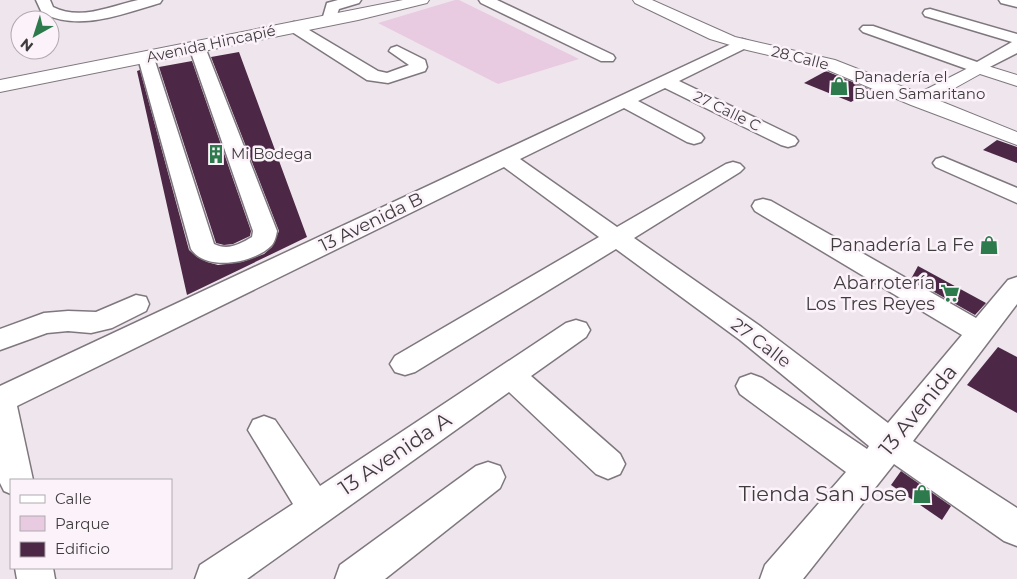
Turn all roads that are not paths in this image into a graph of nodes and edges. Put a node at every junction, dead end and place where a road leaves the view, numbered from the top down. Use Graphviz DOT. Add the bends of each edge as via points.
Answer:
graph roads {
  1 [pos="43,0"];
  2 [pos="154,0"];
  3 [pos="354,0"];
  4 [pos="422,0"];
  5 [pos="486,0"];
  6 [pos="640,0"];
  7 [pos="1006,0"];
  8 [pos="1017,3"];
  9 [pos="930,13"];
  10 [pos="328,20"];
  11 [pos="294,27"];
  12 [pos="868,28"];
  13 [pos="1017,39"];
  14 [pos="742,44"];
  15 [pos="1017,46"];
  16 [pos="197,47"];
  17 [pos="397,51"];
  18 [pos="146,58"];
  19 [pos="608,58"];
  20 [pos="978,68"];
  21 [pos="665,81"];
  22 [pos="1017,81"];
  23 [pos="0,86"];
  24 [pos="624,101"];
  25 [pos="918,101"];
  26 [pos="694,138"];
  27 [pos="1017,139"];
  28 [pos="788,141"];
  29 [pos="505,158"];
  30 [pos="943,163"];
  31 [pos="733,168"];
  32 [pos="1017,196"];
  33 [pos="763,206"];
  34 [pos="617,238"];
  35 [pos="1017,286"];
  36 [pos="136,304"];
  37 [pos="576,330"];
  38 [pos="980,333"];
  39 [pos="0,340"];
  40 [pos="405,364"];
  41 [pos="510,375"];
  42 [pos="751,386"];
  43 [pos="0,400"];
  44 [pos="264,430"];
  45 [pos="891,444"];
  46 [pos="608,464"];
  47 [pos="870,470"];
  48 [pos="488,477"];
  49 [pos="16,479"];
  50 [pos="315,508"];
  51 [pos="1017,529"];
  52 [pos="214,579"];
  53 [pos="354,579"];
  54 [pos="779,579"];
  1 -- 2 [label="street" via="47,10 62,16 102,14"];
  3 -- 10 [label="street" via="332,6"];
  4 -- 10 [label="main road, Avenida Hincapié"];
  5 -- 19 [label="street"];
  6 -- 14 [label="main road, 28 Calle"];
  7 -- 8 [label="street"];
  9 -- 13 [label="street"];
  10 -- 11 [label="main road, Avenida Hincapié"];
  11 -- 16 [label="main road, Avenida Hincapié"];
  11 -- 17 [label="street" via="373,76 388,78 419,67"];
  12 -- 20 [label="street"];
  14 -- 21 [label="street, 13 Avenida B"];
  14 -- 25 [label="main road, 28 Calle" via="828,64"];
  15 -- 20 [label="street"];
  16 -- 18 [label="main road, Avenida Hincapié"];
  16 -- 18 [label="lane" via="264,231 263,240 254,247 228,256 213,255 203,249"];
  18 -- 23 [label="main road, Avenida Hincapié"];
  20 -- 22 [label="main road"];
  20 -- 25 [label="main road"];
  21 -- 24 [label="street, 13 Avenida B"];
  21 -- 28 [label="street, 27 Calle C"];
  24 -- 26 [label="street"];
  24 -- 29 [label="street, 13 Avenida B"];
  25 -- 27 [label="main road, 28 Calle"];
  29 -- 34 [label="street, 27 Calle"];
  29 -- 43 [label="street, 13 Avenida B"];
  30 -- 32 [label="street"];
  31 -- 34 [label="street"];
  33 -- 38 [label="street"];
  34 -- 40 [label="street"];
  34 -- 45 [label="street, 27 Calle" via="750,333"];
  35 -- 38 [label="street, 13 Avenida"];
  36 -- 39 [label="street" via="91,323 44,324"];
  37 -- 41 [label="street, 13 Avenida A"];
  38 -- 45 [label="street, 13 Avenida"];
  41 -- 46 [label="street"];
  41 -- 50 [label="street, 13 Avenida A"];
  42 -- 47 [label="street"];
  43 -- 49 [label="street"];
  44 -- 50 [label="street"];
  45 -- 47 [label="street, 13 Avenida"];
  45 -- 51 [label="street, 27 Calle"];
  47 -- 54 [label="street, 13 Avenida"];
  48 -- 53 [label="street"];
  50 -- 52 [label="street, 13 Avenida A"];
}
